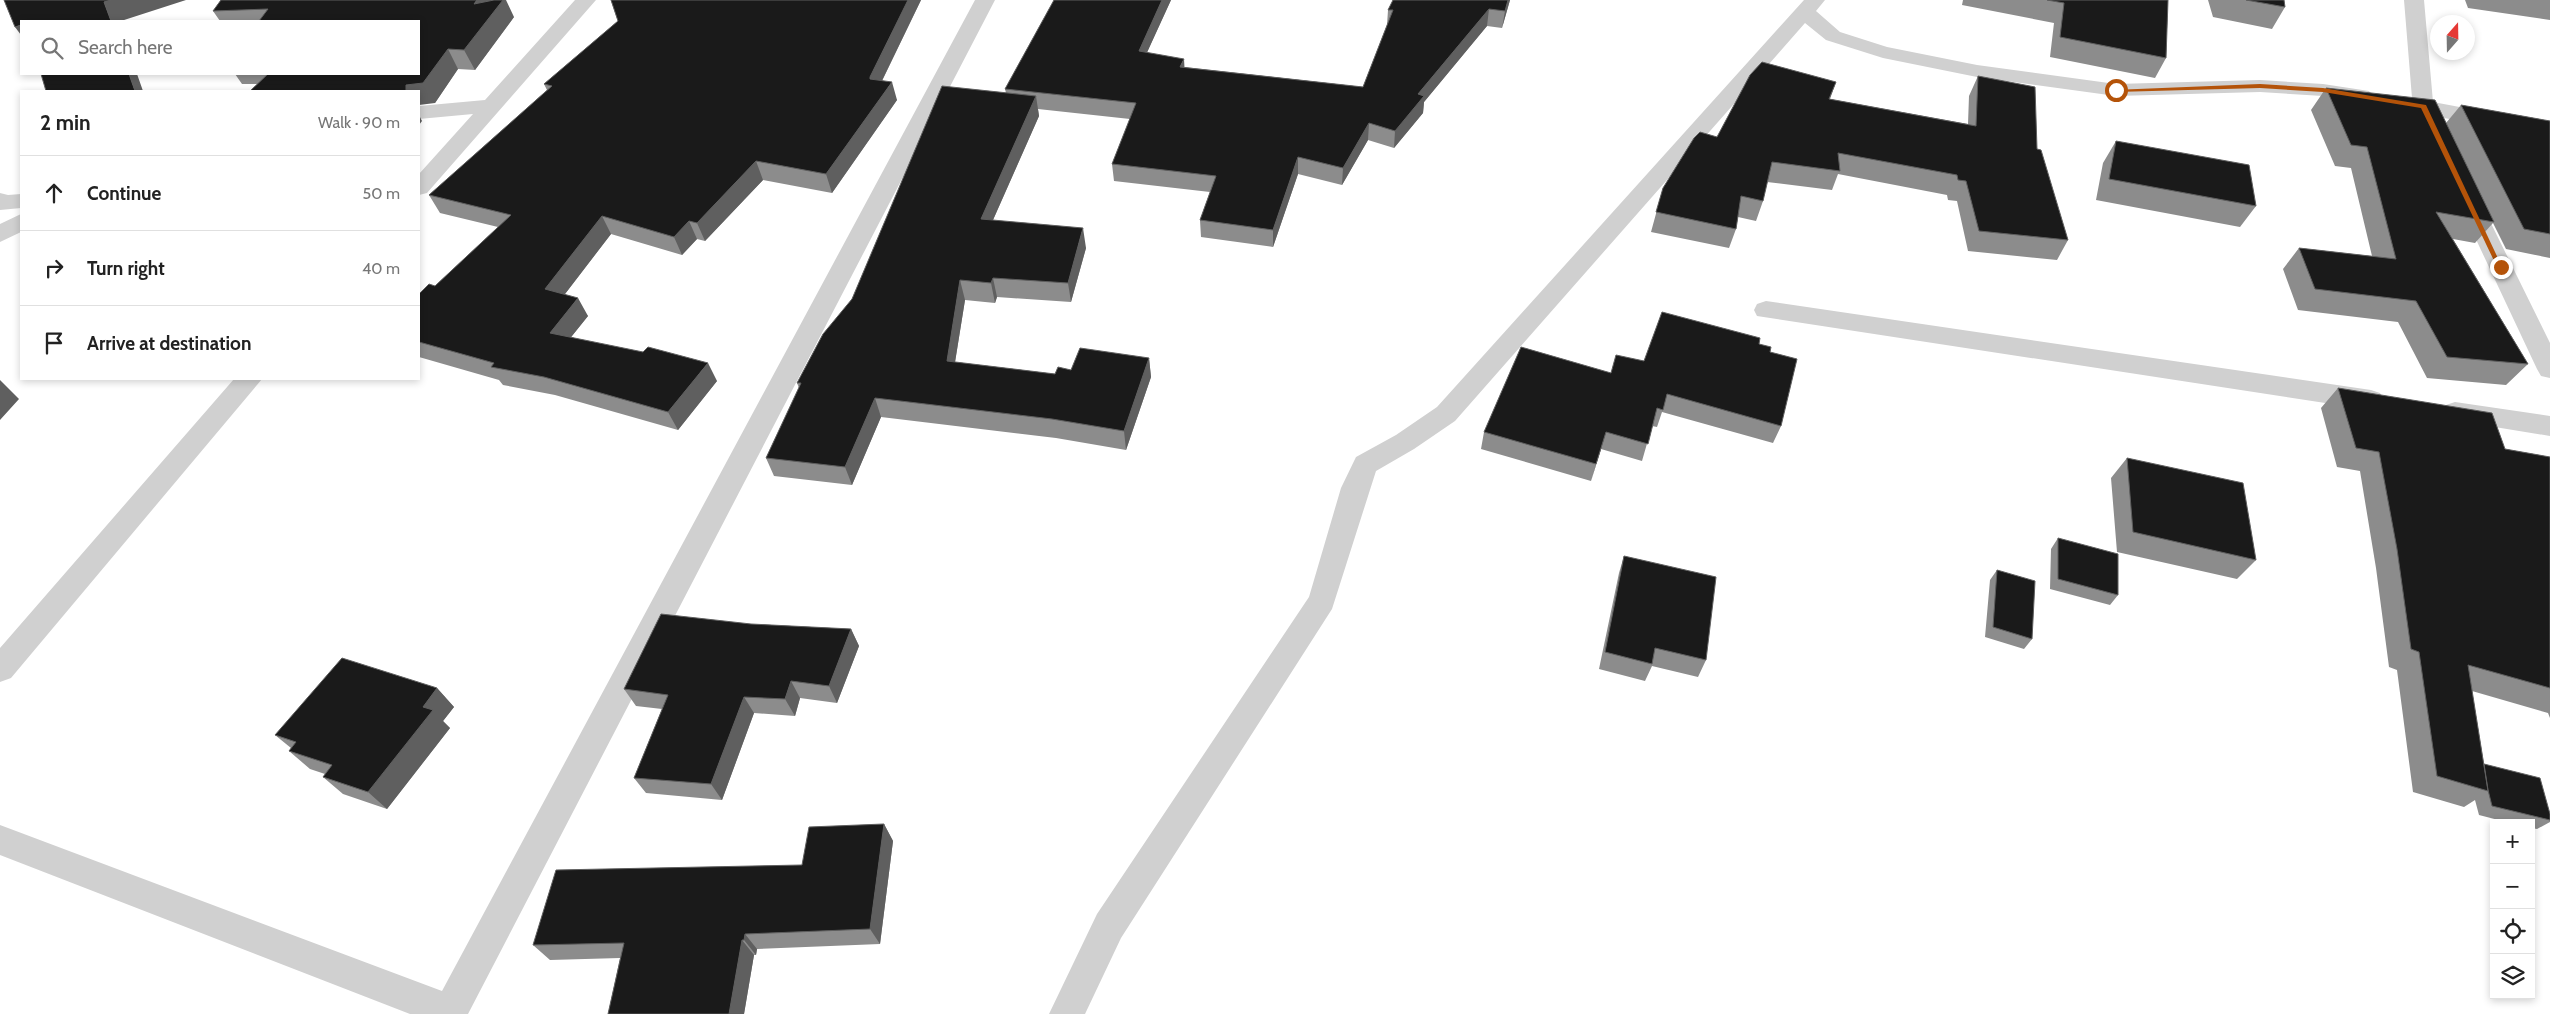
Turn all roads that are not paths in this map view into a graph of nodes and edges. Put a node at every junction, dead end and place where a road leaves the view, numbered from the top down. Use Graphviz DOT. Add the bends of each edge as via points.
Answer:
graph roads {
  1 [pos="586,0"];
  2 [pos="985,0"];
  3 [pos="2414,0"];
  4 [pos="1810,6"];
  5 [pos="492,106"];
  6 [pos="2424,106"];
  7 [pos="420,112"];
  8 [pos="2550,131"];
  9 [pos="2441,142"];
  10 [pos="2458,178"];
  11 [pos="420,187"];
  12 [pos="0,200"];
  13 [pos="20,201"];
  14 [pos="20,223"];
  15 [pos="0,234"];
  16 [pos="1766,310"];
  17 [pos="2550,369"];
  18 [pos="247,380"];
  19 [pos="2393,403"];
  20 [pos="2432,409"];
  21 [pos="2550,426"];
  22 [pos="0,669"];
  23 [pos="0,840"];
  24 [pos="449,1013"];
  25 [pos="1067,1014"];
  1 -- 5 [label="street"];
  2 -- 24 [label="street"];
  3 -- 6 [label="street"];
  4 -- 6 [label="street" via="1833,36 1882,52 1977,71 2116,90 2260,86 2323,90"];
  4 -- 25 [label="street" via="1446,414 1365,464 1322,601 1109,926"];
  5 -- 7 [label="street"];
  5 -- 11 [label="street"];
  6 -- 8 [label="street"];
  6 -- 9 [label="street"];
  10 -- 17 [label="street"];
  12 -- 13 [label="street" via="1,203"];
  14 -- 15 [label="street"];
  16 -- 19 [label="street"];
  18 -- 22 [label="street"];
  20 -- 21 [label="street"];
  23 -- 24 [label="street"];
}
